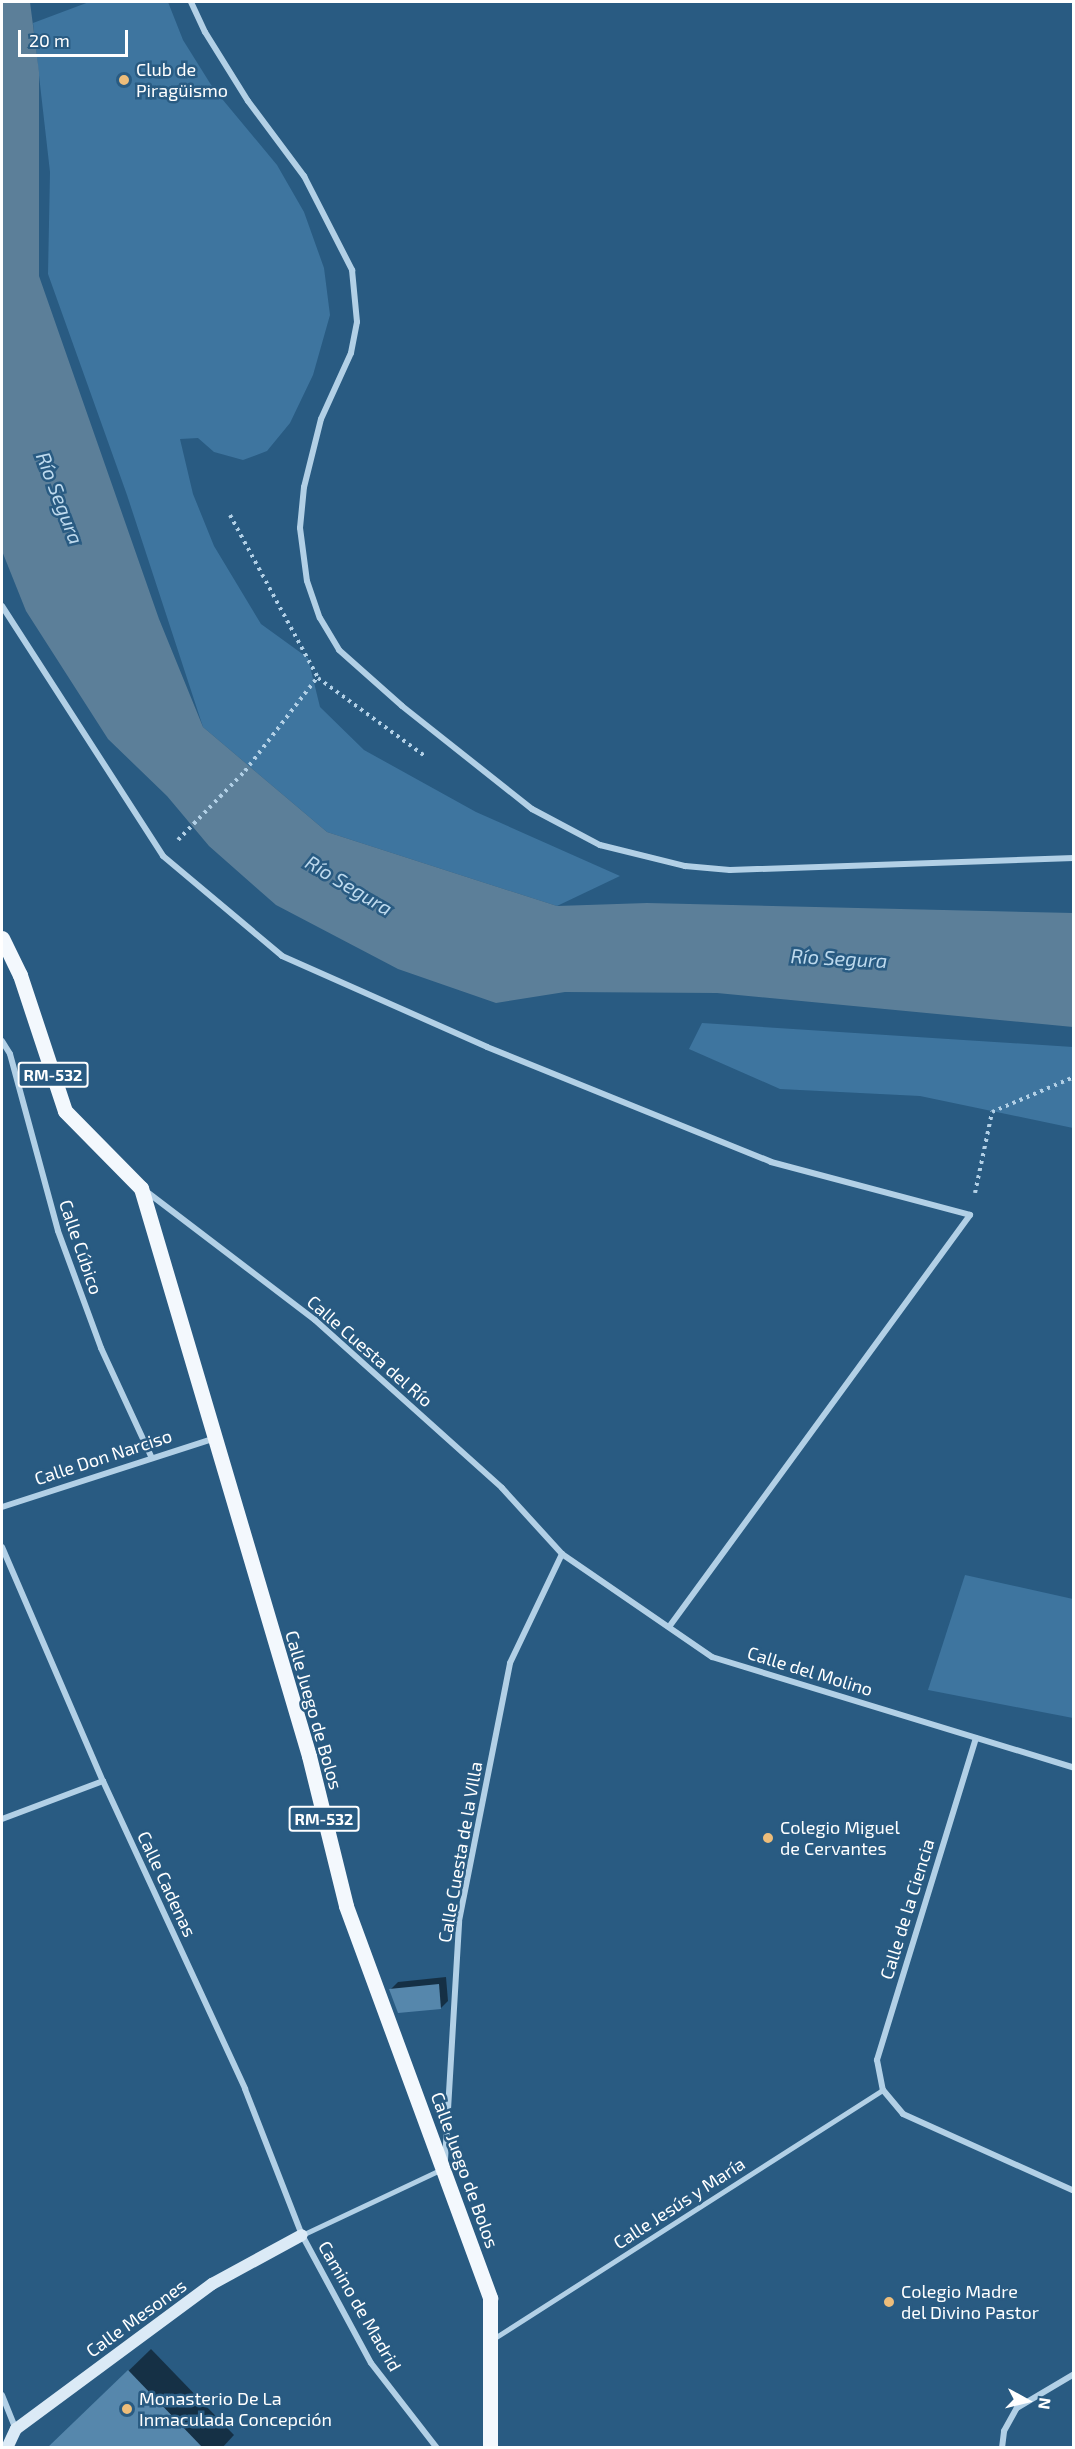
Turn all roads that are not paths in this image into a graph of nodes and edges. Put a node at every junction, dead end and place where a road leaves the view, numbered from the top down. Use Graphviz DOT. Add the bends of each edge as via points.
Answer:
graph roads {
  1 [pos="191,2"];
  2 [pos="2,606"];
  3 [pos="1074,858"];
  4 [pos="2,938"];
  5 [pos="2,1041"];
  6 [pos="141,1188"];
  7 [pos="214,1437"];
  8 [pos="151,1456"];
  9 [pos="2,1507"];
  10 [pos="2,1547"];
  11 [pos="562,1554"];
  12 [pos="669,1627"];
  13 [pos="976,1737"];
  14 [pos="1074,1768"];
  15 [pos="103,1781"];
  16 [pos="2,1819"];
  17 [pos="883,2090"];
  18 [pos="444,2168"];
  19 [pos="1074,2191"];
  20 [pos="302,2235"];
  21 [pos="492,2340"];
  22 [pos="1074,2374"];
  23 [pos="2,2396"];
  24 [pos="16,2429"];
  25 [pos="7,2448"];
  26 [pos="437,2448"];
  27 [pos="490,2448"];
  28 [pos="1002,2448"];
  1 -- 3 [label="street" via="224,65 304,176 352,270 357,322 351,353 321,419 304,487 300,528 307,581 320,618 339,650 402,706 532,809 600,845 685,866 779,870"];
  2 -- 12 [label="street" via="163,856 282,956 487,1047 771,1161 970,1215"];
  4 -- 6 [label="main road, RM-532" via="20,975 64,1112"];
  5 -- 8 [label="street, Calle Cúbico" via="10,1054 58,1231 100,1348"];
  6 -- 7 [label="main road, Calle Juego de Bolos / RM-532"];
  6 -- 11 [label="street, Calle Cuesta del Río" via="315,1320 502,1488"];
  7 -- 8 [label="street, Calle Don Narciso"];
  7 -- 18 [label="main road, Calle Juego de Bolos / RM-532" via="309,1756 346,1906"];
  8 -- 9 [label="street, Calle Don Narciso"];
  10 -- 15 [label="street, Calle Cadenas"];
  11 -- 12 [label="street, Calle del Molino"];
  11 -- 18 [label="street, Calle Cuesta de la VIlla" via="510,1663 459,1921"];
  12 -- 13 [label="street, Calle del Molino" via="712,1657"];
  13 -- 14 [label="street, Calle del Molino"];
  13 -- 17 [label="street, Calle de la Ciencia" via="877,2060"];
  15 -- 16 [label="street"];
  15 -- 20 [label="street, Calle Cadenas" via="245,2089"];
  17 -- 19 [label="street" via="903,2114"];
  17 -- 21 [label="street, Calle Jesús y María"];
  18 -- 20 [label="street"];
  18 -- 21 [label="main road, Calle Juego de Bolos / RM-532" via="490,2298"];
  20 -- 24 [label="main road, Calle Mesones" via="212,2284"];
  20 -- 26 [label="street, Camino de Madrid" via="371,2363"];
  21 -- 27 [label="main road, Calle Juego de Bolos / RM-532"];
  22 -- 28 [label="street" via="1017,2408 1004,2431"];
  23 -- 24 [label="street"];
  24 -- 25 [label="main road, Calle Mesones"];
}
